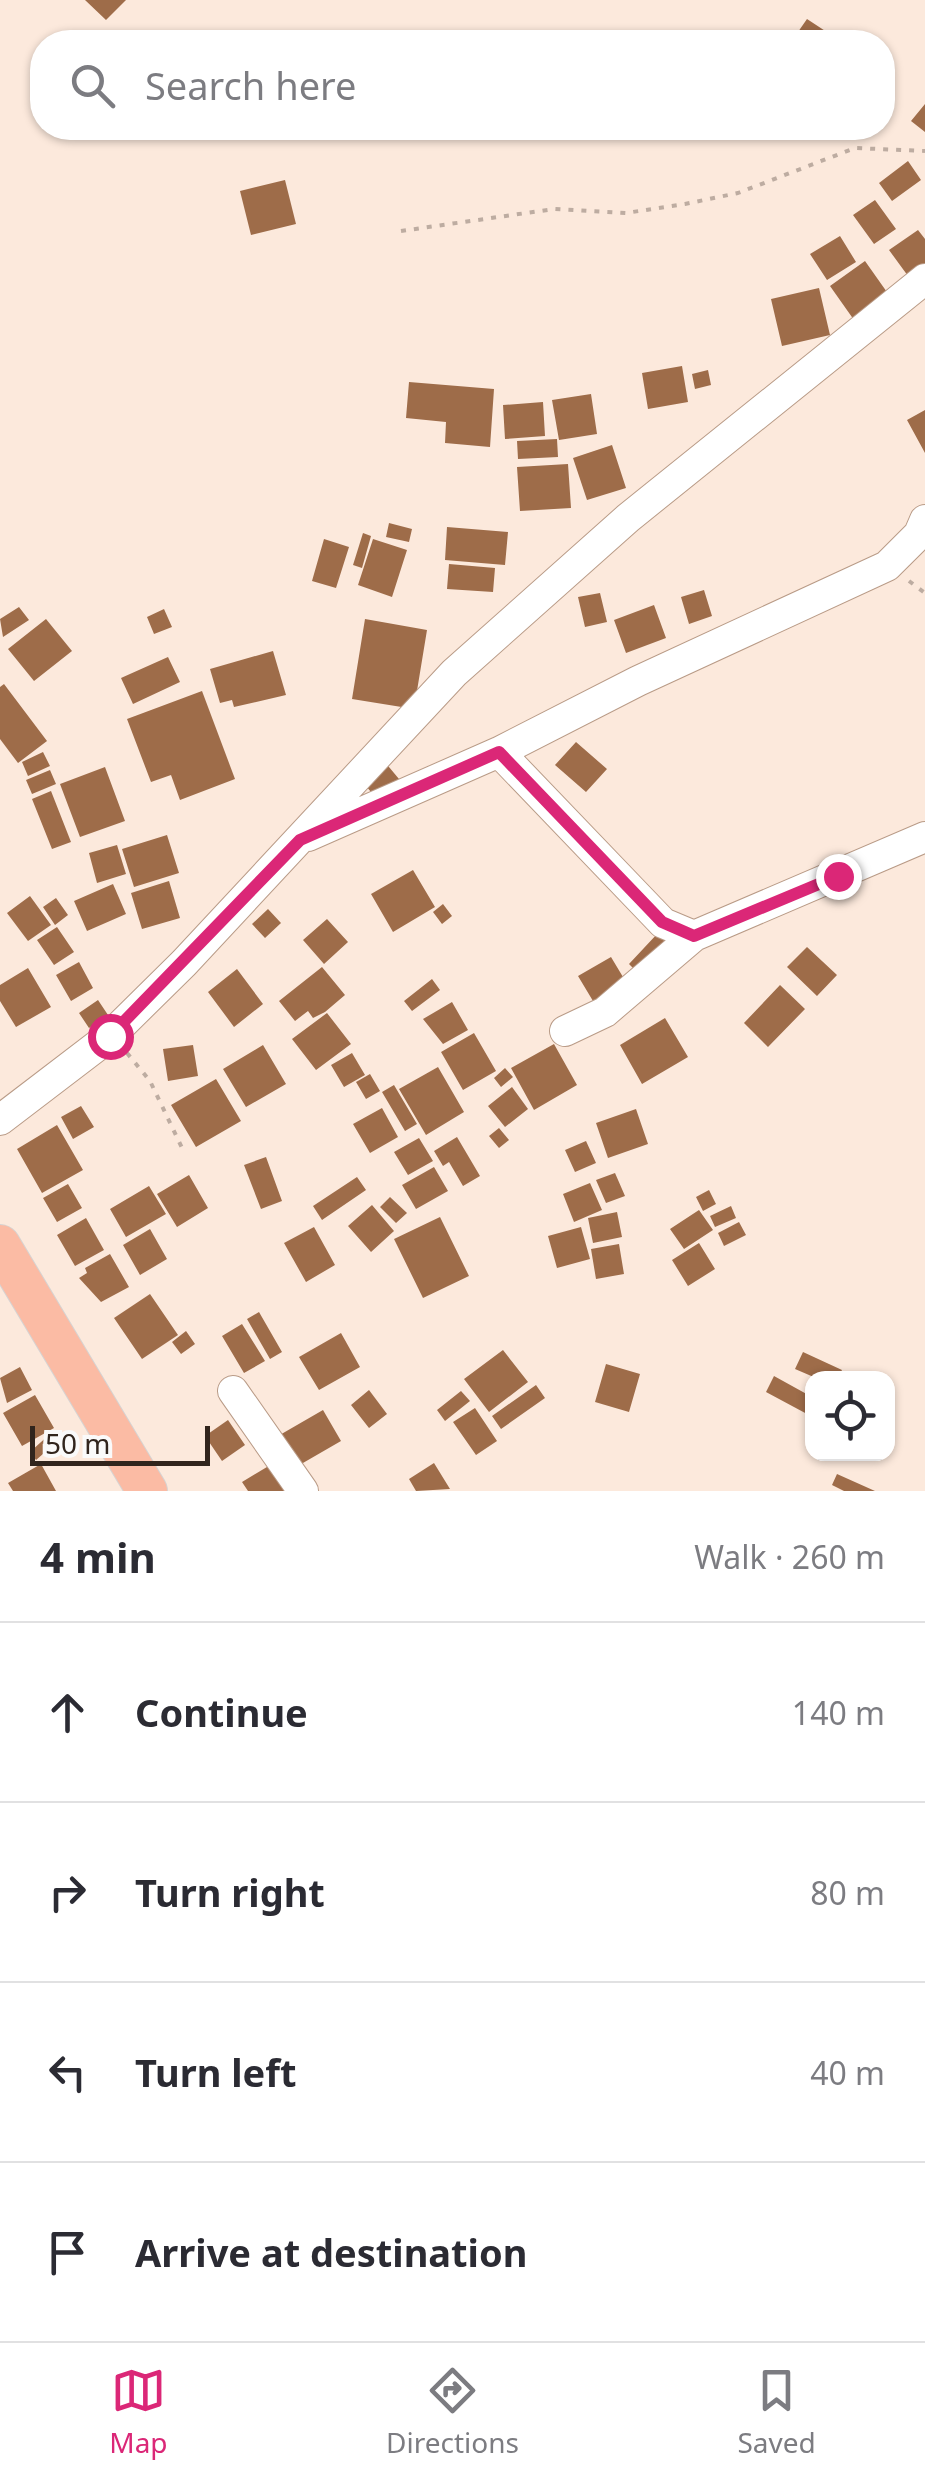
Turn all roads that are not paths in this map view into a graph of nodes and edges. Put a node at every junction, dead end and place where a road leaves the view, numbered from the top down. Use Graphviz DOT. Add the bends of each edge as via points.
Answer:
graph roads {
  1 [pos="925,280"];
  2 [pos="925,520"];
  3 [pos="499,752"];
  4 [pos="925,837"];
  5 [pos="300,840"];
  6 [pos="694,936"];
  7 [pos="565,1031"];
  8 [pos="0,1120"];
  9 [pos="0,1245"];
  10 [pos="233,1391"];
  11 [pos="147,1491"];
  12 [pos="303,1491"];
  1 -- 5 [label="street" via="628,518 454,673"];
  2 -- 3 [label="street" via="887,566"];
  3 -- 5 [label="street"];
  3 -- 6 [label="street" via="662,922"];
  4 -- 6 [label="street"];
  5 -- 8 [label="street" via="110,1036"];
  6 -- 7 [label="street" via="605,1012"];
  9 -- 11 [label="main road"];
  10 -- 12 [label="street"];
}
